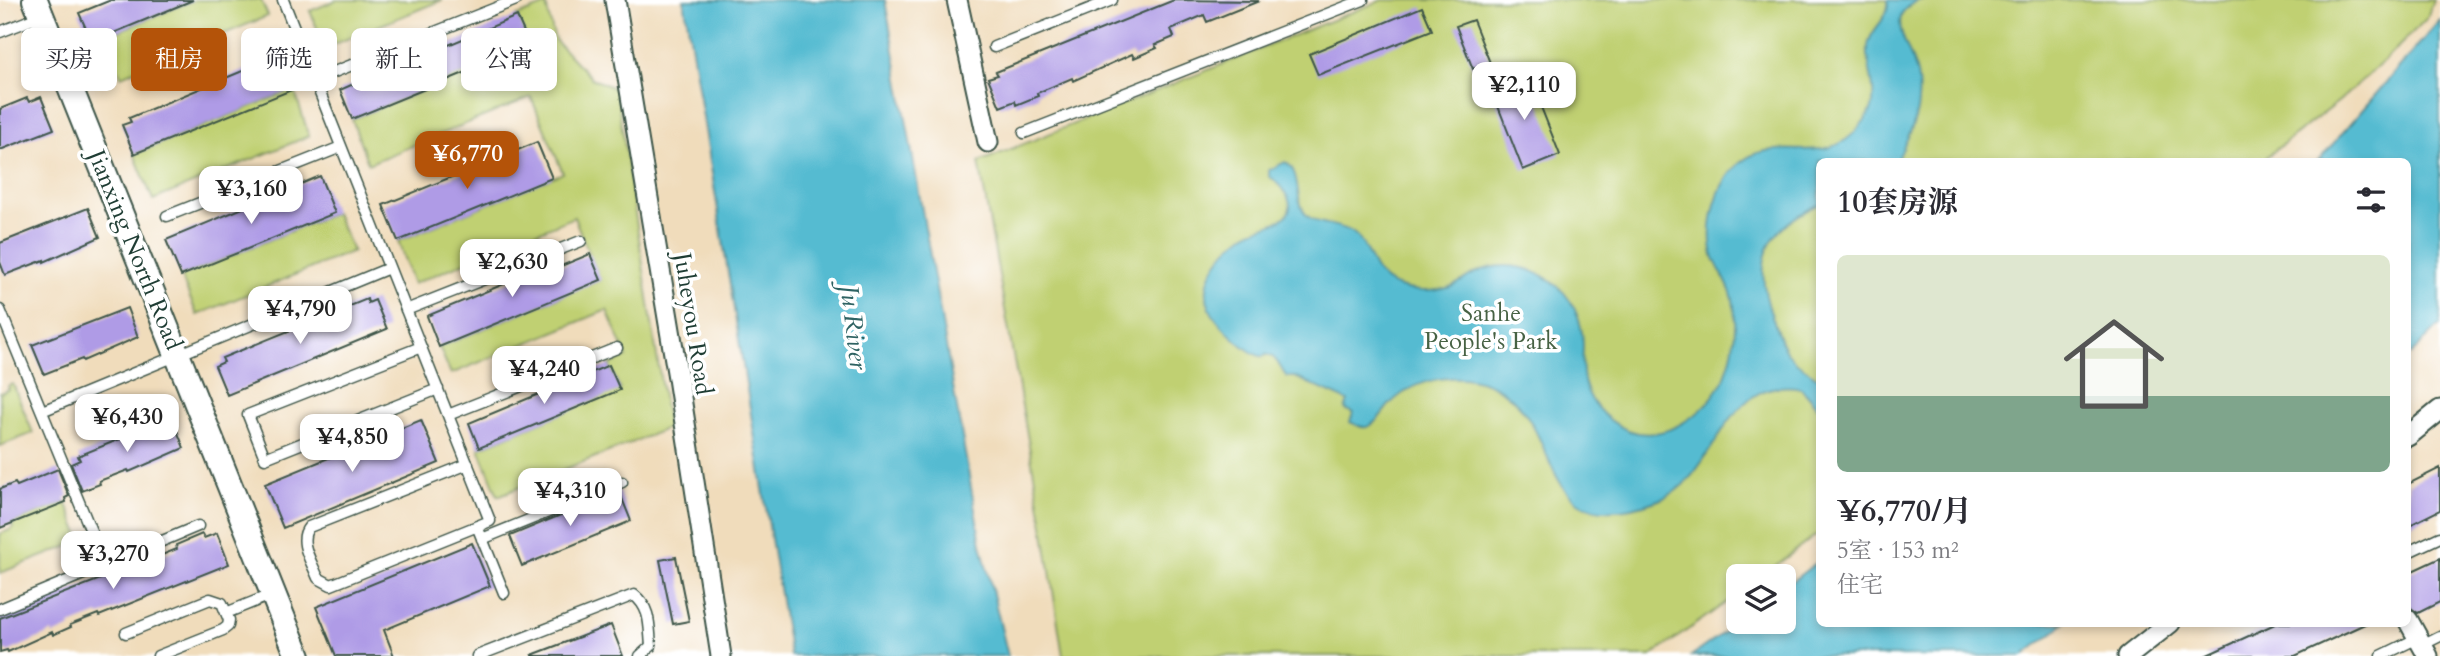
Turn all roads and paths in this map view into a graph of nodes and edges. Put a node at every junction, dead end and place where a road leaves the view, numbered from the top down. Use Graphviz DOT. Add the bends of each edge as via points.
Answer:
graph roads {
  1 [pos="283,0"];
  2 [pos="516,0"];
  3 [pos="615,0"];
  4 [pos="957,0"];
  5 [pos="1112,0"];
  6 [pos="1363,0"];
  7 [pos="39,5"];
  8 [pos="294,28"];
  9 [pos="0,32"];
  10 [pos="994,47"];
  11 [pos="337,71"];
  12 [pos="318,91"];
  13 [pos="1024,133"];
  14 [pos="988,142"];
  15 [pos="341,147"];
  16 [pos="167,216"];
  17 [pos="581,241"];
  18 [pos="389,268"];
  19 [pos="0,310"];
  20 [pos="406,310"];
  21 [pos="421,347"];
  22 [pos="617,348"];
  23 [pos="177,355"];
  24 [pos="438,389"];
  25 [pos="42,411"];
  26 [pos="2440,411"];
  27 [pos="448,415"];
  28 [pos="2411,434"];
  29 [pos="468,464"];
  30 [pos="622,482"];
  31 [pos="198,526"];
  32 [pos="477,526"];
  33 [pos="2440,537"];
  34 [pos="482,539"];
  35 [pos="2411,551"];
  36 [pos="105,565"];
  37 [pos="504,593"];
  38 [pos="273,594"];
  39 [pos="0,609"];
  40 [pos="226,613"];
  41 [pos="2411,626"];
  42 [pos="2165,627"];
  43 [pos="126,633"];
  44 [pos="2440,636"];
  45 [pos="2422,646"];
  46 [pos="158,656"];
  47 [pos="298,656"];
  48 [pos="477,656"];
  49 [pos="640,656"];
  50 [pos="721,656"];
  51 [pos="2128,656"];
  52 [pos="2381,656"];
  1 -- 8 [label="lane"];
  2 -- 11 [label="lane"];
  3 -- 50 [label="street, Juheyou Road"];
  4 -- 14 [label="street"];
  5 -- 10 [label="lane"];
  6 -- 13 [label="lane"];
  7 -- 9 [label="lane"];
  7 -- 23 [label="street, Jianxing North Road"];
  12 -- 15 [label="lane"];
  15 -- 16 [label="lane"];
  15 -- 18 [label="lane"];
  17 -- 20 [label="lane"];
  18 -- 20 [label="lane"];
  18 -- 23 [label="lane"];
  19 -- 25 [label="lane"];
  20 -- 21 [label="lane"];
  21 -- 24 [label="lane"];
  21 -- 24 [label="lane" via="248,415 265,457"];
  22 -- 27 [label="lane"];
  23 -- 25 [label="lane"];
  23 -- 38 [label="street, Jianxing North Road"];
  24 -- 27 [label="lane"];
  25 -- 36 [label="lane"];
  26 -- 28 [label="street"];
  27 -- 29 [label="lane"];
  29 -- 32 [label="lane" via="490,521"];
  29 -- 32 [label="lane" via="309,527 304,542 318,578 331,584"];
  30 -- 34 [label="lane"];
  31 -- 36 [label="lane"];
  32 -- 34 [label="lane"];
  33 -- 35 [label="lane"];
  34 -- 37 [label="lane"];
  36 -- 39 [label="lane"];
  38 -- 40 [label="lane"];
  38 -- 47 [label="street, Jianxing North Road"];
  40 -- 43 [label="lane" via="222,603 211,599"];
  40 -- 46 [label="lane" via="228,626 223,630"];
  41 -- 45 [label="street"];
  42 -- 51 [label="street"];
  44 -- 45 [label="lane"];
  45 -- 52 [label="lane"];
  48 -- 49 [label="lane" via="634,595 648,612 651,646"];
}
